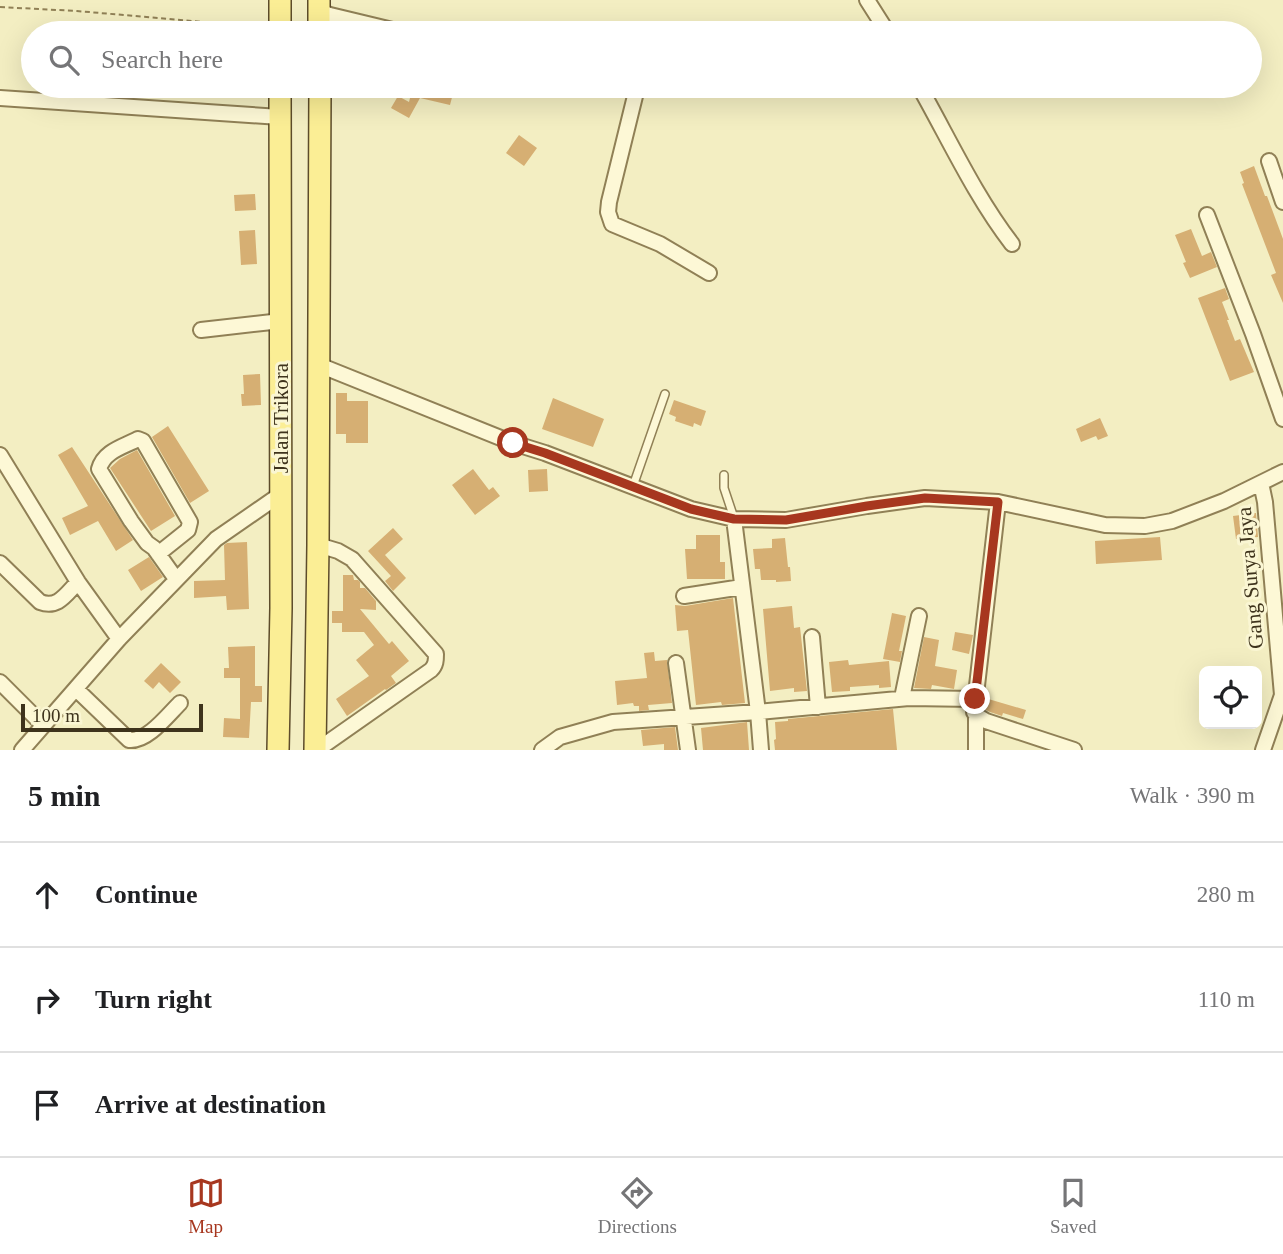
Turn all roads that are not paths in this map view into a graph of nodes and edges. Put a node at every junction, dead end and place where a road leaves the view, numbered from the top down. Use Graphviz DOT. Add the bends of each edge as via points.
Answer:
graph roads {
  1 [pos="280,0"];
  2 [pos="867,0"];
  3 [pos="319,5"];
  4 [pos="280,21"];
  5 [pos="355,21"];
  6 [pos="880,21"];
  7 [pos="0,98"];
  8 [pos="280,98"];
  9 [pos="320,98"];
  10 [pos="635,98"];
  11 [pos="926,98"];
  12 [pos="280,117"];
  13 [pos="1269,161"];
  14 [pos="1283,202"];
  15 [pos="1207,215"];
  16 [pos="1012,244"];
  17 [pos="709,273"];
  18 [pos="281,321"];
  19 [pos="201,330"];
  20 [pos="319,365"];
  21 [pos="665,394"];
  22 [pos="319,416"];
  23 [pos="281,417"];
  24 [pos="1283,419"];
  25 [pos="0,455"];
  26 [pos="1283,471"];
  27 [pos="724,475"];
  28 [pos="1261,483"];
  29 [pos="633,487"];
  30 [pos="281,494"];
  31 [pos="998,502"];
  32 [pos="734,519"];
  33 [pos="318,545"];
  34 [pos="158,554"];
  35 [pos="0,563"];
  36 [pos="176,579"];
  37 [pos="78,582"];
  38 [pos="743,587"];
  39 [pos="684,596"];
  40 [pos="919,616"];
  41 [pos="812,637"];
  42 [pos="119,639"];
  43 [pos="676,663"];
  44 [pos="0,682"];
  45 [pos="76,688"];
  46 [pos="902,698"];
  47 [pos="975,699"];
  48 [pos="180,704"];
  49 [pos="818,706"];
  50 [pos="758,712"];
  51 [pos="976,715"];
  52 [pos="682,718"];
  53 [pos="43,724"];
  54 [pos="23,750"];
  55 [pos="278,750"];
  56 [pos="316,750"];
  57 [pos="542,750"];
  58 [pos="688,750"];
  59 [pos="761,750"];
  60 [pos="976,750"];
  61 [pos="1074,750"];
  62 [pos="1263,750"];
  1 -- 4 [label="main road"];
  2 -- 6 [label="street"];
  3 -- 5 [label="street" via="330,15"];
  7 -- 12 [label="street"];
  8 -- 12 [label="main road, Jalan Trikora"];
  9 -- 20 [label="main road, Jalan Trikora"];
  10 -- 17 [label="street" via="609,218 612,224 660,244"];
  11 -- 16 [label="street"];
  12 -- 18 [label="main road, Jalan Trikora"];
  13 -- 14 [label="street"];
  15 -- 24 [label="street"];
  18 -- 19 [label="street"];
  18 -- 23 [label="main road, Jalan Trikora"];
  20 -- 22 [label="main road, Jalan Trikora"];
  20 -- 29 [label="street"];
  21 -- 29 [label="lane"];
  22 -- 23 [label="main road"];
  22 -- 33 [label="main road, Jalan Trikora"];
  23 -- 30 [label="main road, Jalan Trikora"];
  25 -- 37 [label="street"];
  26 -- 28 [label="street"];
  27 -- 32 [label="lane"];
  28 -- 31 [label="street" via="1172,521 1145,526 1105,525"];
  28 -- 62 [label="street, Gang Surya Jaya" via="1282,695"];
  29 -- 32 [label="street"];
  30 -- 36 [label="street" via="216,538"];
  30 -- 55 [label="main road, Jalan Trikora"];
  31 -- 32 [label="street" via="925,498 786,520"];
  31 -- 47 [label="street"];
  32 -- 38 [label="street"];
  33 -- 56 [label="main road, Jalan Trikora"];
  33 -- 56 [label="street" via="352,559 436,654 436,660 431,670"];
  34 -- 34 [label="street" via="99,469 105,456 138,439 190,522 188,530"];
  34 -- 36 [label="street"];
  35 -- 37 [label="street" via="46,604 56,603"];
  36 -- 42 [label="street"];
  37 -- 42 [label="street"];
  38 -- 39 [label="street"];
  38 -- 50 [label="street"];
  40 -- 46 [label="street"];
  41 -- 49 [label="street"];
  42 -- 45 [label="street"];
  43 -- 52 [label="street"];
  44 -- 53 [label="street"];
  45 -- 48 [label="street" via="129,740 145,737"];
  45 -- 53 [label="street"];
  46 -- 47 [label="street"];
  46 -- 49 [label="street"];
  47 -- 51 [label="street"];
  49 -- 50 [label="street"];
  50 -- 52 [label="street"];
  50 -- 59 [label="street"];
  51 -- 60 [label="street"];
  51 -- 61 [label="street"];
  52 -- 57 [label="street" via="612,722 560,737"];
  52 -- 58 [label="street"];
  53 -- 54 [label="street"];
}
